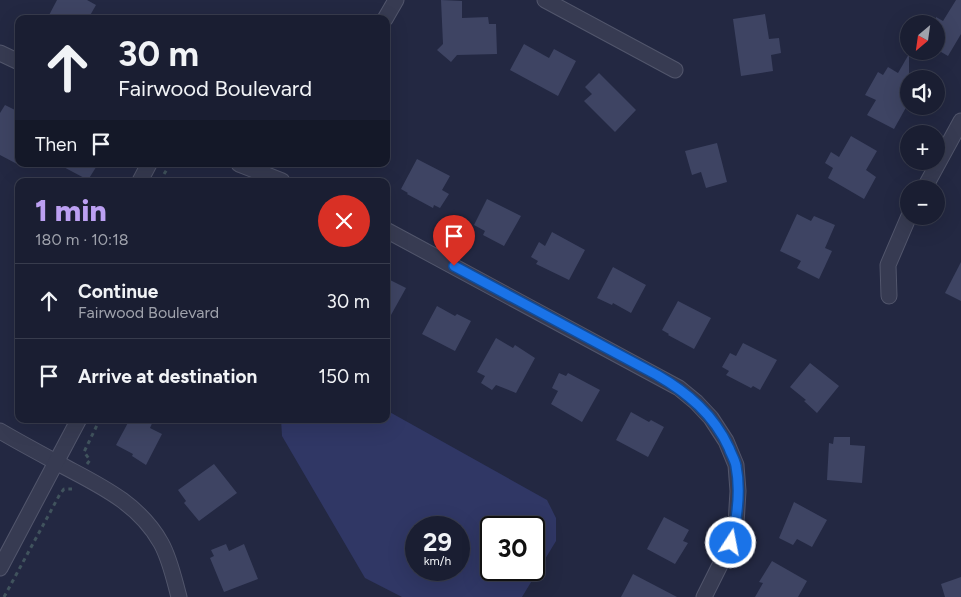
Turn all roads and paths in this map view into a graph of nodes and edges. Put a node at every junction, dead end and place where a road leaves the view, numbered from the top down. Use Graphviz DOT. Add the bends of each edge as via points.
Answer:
graph roads {
  1 [pos="396,0"];
  2 [pos="545,0"];
  3 [pos="387,15"];
  4 [pos="0,53"];
  5 [pos="15,60"];
  6 [pos="675,70"];
  7 [pos="961,121"];
  8 [pos="168,167"];
  9 [pos="247,167"];
  10 [pos="162,178"];
  11 [pos="275,178"];
  12 [pos="929,180"];
  13 [pos="905,225"];
  14 [pos="390,232"];
  15 [pos="889,296"];
  16 [pos="78,423"];
  17 [pos="98,423"];
  18 [pos="0,431"];
  19 [pos="57,462"];
  20 [pos="86,466"];
  21 [pos="76,484"];
  22 [pos="0,568"];
  23 [pos="4,597"];
  24 [pos="179,597"];
  25 [pos="704,597"];
  1 -- 3 [label="street"];
  2 -- 6 [label="street"];
  4 -- 5 [label="street"];
  7 -- 12 [label="street"];
  8 -- 10 [label="path"];
  9 -- 11 [label="street"];
  13 -- 15 [label="street" via="888,265"];
  14 -- 25 [label="street" via="679,388 711,418 736,465 738,492 731,543"];
  16 -- 19 [label="street"];
  17 -- 20 [label="path" via="84,452 90,460"];
  18 -- 19 [label="street"];
  19 -- 22 [label="street"];
  19 -- 24 [label="street" via="131,505 161,543"];
  21 -- 23 [label="path" via="73,490 64,489 60,494"];
}
